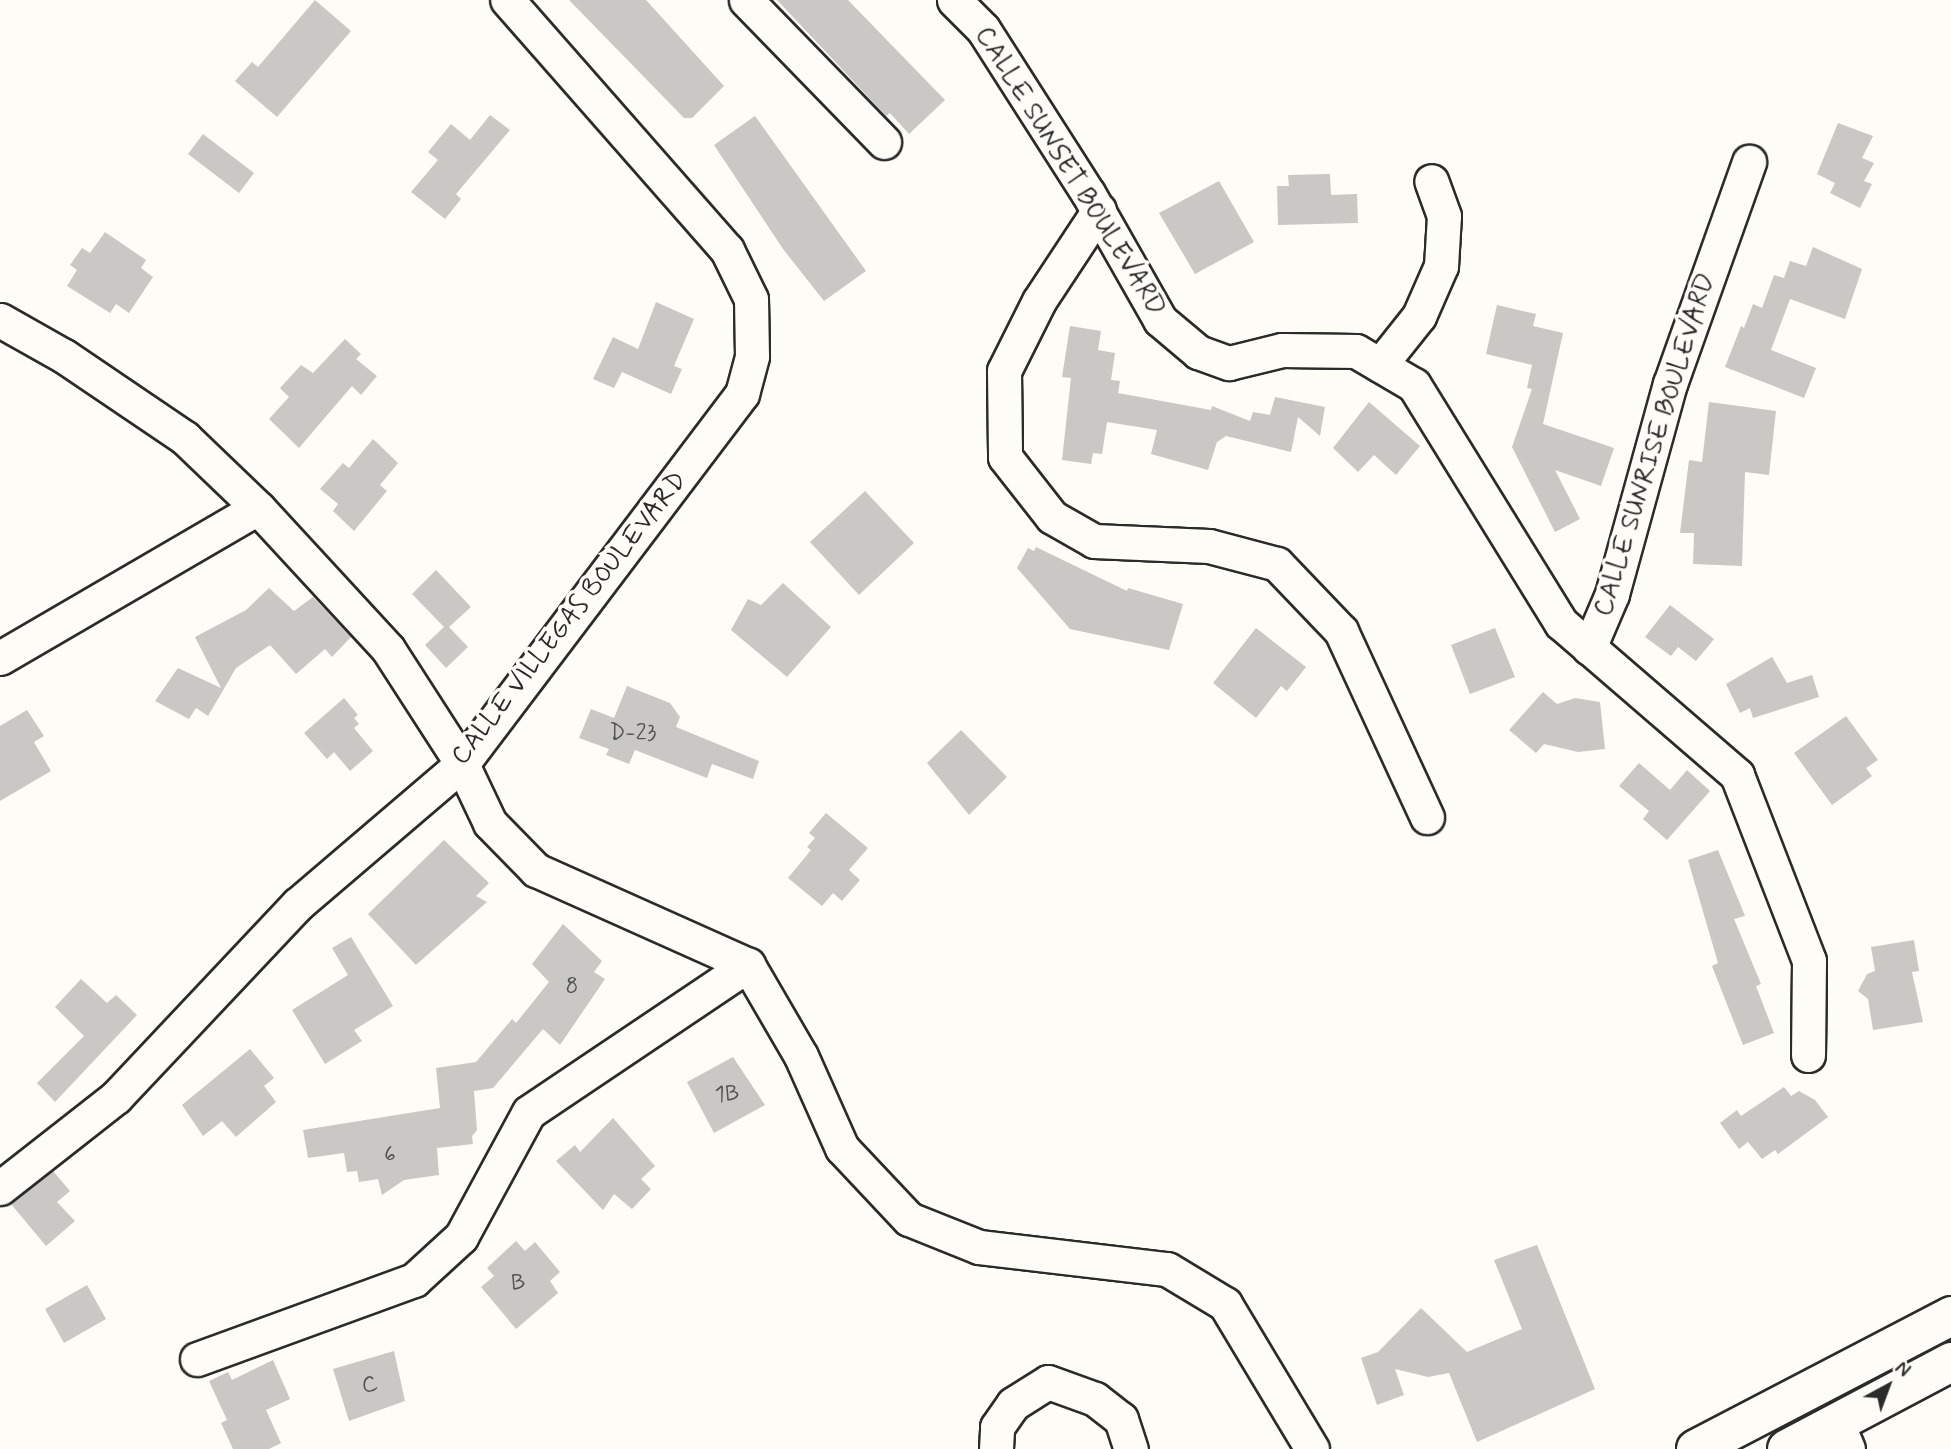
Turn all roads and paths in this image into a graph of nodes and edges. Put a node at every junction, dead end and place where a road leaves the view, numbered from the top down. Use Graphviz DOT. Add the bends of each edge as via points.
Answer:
graph roads {
  1 [pos="507,0"];
  2 [pos="746,0"];
  3 [pos="954,0"];
  4 [pos="884,142"];
  5 [pos="1749,162"];
  6 [pos="1431,181"];
  7 [pos="1099,211"];
  8 [pos="0,320"];
  9 [pos="1380,365"];
  10 [pos="258,508"];
  11 [pos="1590,648"];
  12 [pos="0,658"];
  13 [pos="462,764"];
  14 [pos="1427,817"];
  15 [pos="748,965"];
  16 [pos="1808,1055"];
  17 [pos="0,1188"];
  18 [pos="1951,1316"];
  19 [pos="197,1359"];
  20 [pos="1951,1362"];
  21 [pos="1835,1440"];
  22 [pos="996,1449"];
  23 [pos="1131,1449"];
  24 [pos="1312,1449"];
  25 [pos="1696,1449"];
  26 [pos="1787,1449"];
  1 -- 13 [label="street, CALLE VILLEGAS BOULEVARD" via="727,250 751,299 751,356 742,394"];
  2 -- 4 [label="street"];
  3 -- 7 [label="street, CALLE SUNSET BOULEVARD" via="983,29"];
  5 -- 11 [label="street, CALLE SUNRISE BOULEVARD" via="1670,384 1612,594"];
  6 -- 9 [label="street" via="1444,216 1440,266 1419,316"];
  7 -- 9 [label="street, CALLE SUNSET BOULEVARD" via="1160,320 1198,352 1229,363 1282,350 1356,351"];
  7 -- 14 [label="street" via="1039,301 1004,371 1004,457 1052,517 1094,541 1209,545 1277,564 1341,631"];
  8 -- 10 [label="street" via="64,356 185,438"];
  9 -- 11 [label="street, CALLE SUNSET BOULEVARD" via="1414,385 1561,623"];
  10 -- 12 [label="street"];
  10 -- 13 [label="street" via="388,649"];
  11 -- 16 [label="street, CALLE SUNSET BOULEVARD" via="1737,775 1809,961"];
  13 -- 15 [label="street" via="490,823 536,870"];
  13 -- 17 [label="street, CALLE VILLEGAS BOULEVARD" via="298,904 116,1097"];
  15 -- 19 [label="street" via="529,1112 461,1237 414,1280"];
  15 -- 24 [label="street" via="801,1056 842,1147 909,1219 979,1247 1167,1269 1225,1304"];
  18 -- 25 [label="highway"];
  20 -- 21 [label="highway"];
  21 -- 26 [label="highway"];
  22 -- 23 [label="street" via="997,1427 1013,1404 1048,1382 1095,1399 1121,1419"];
}
